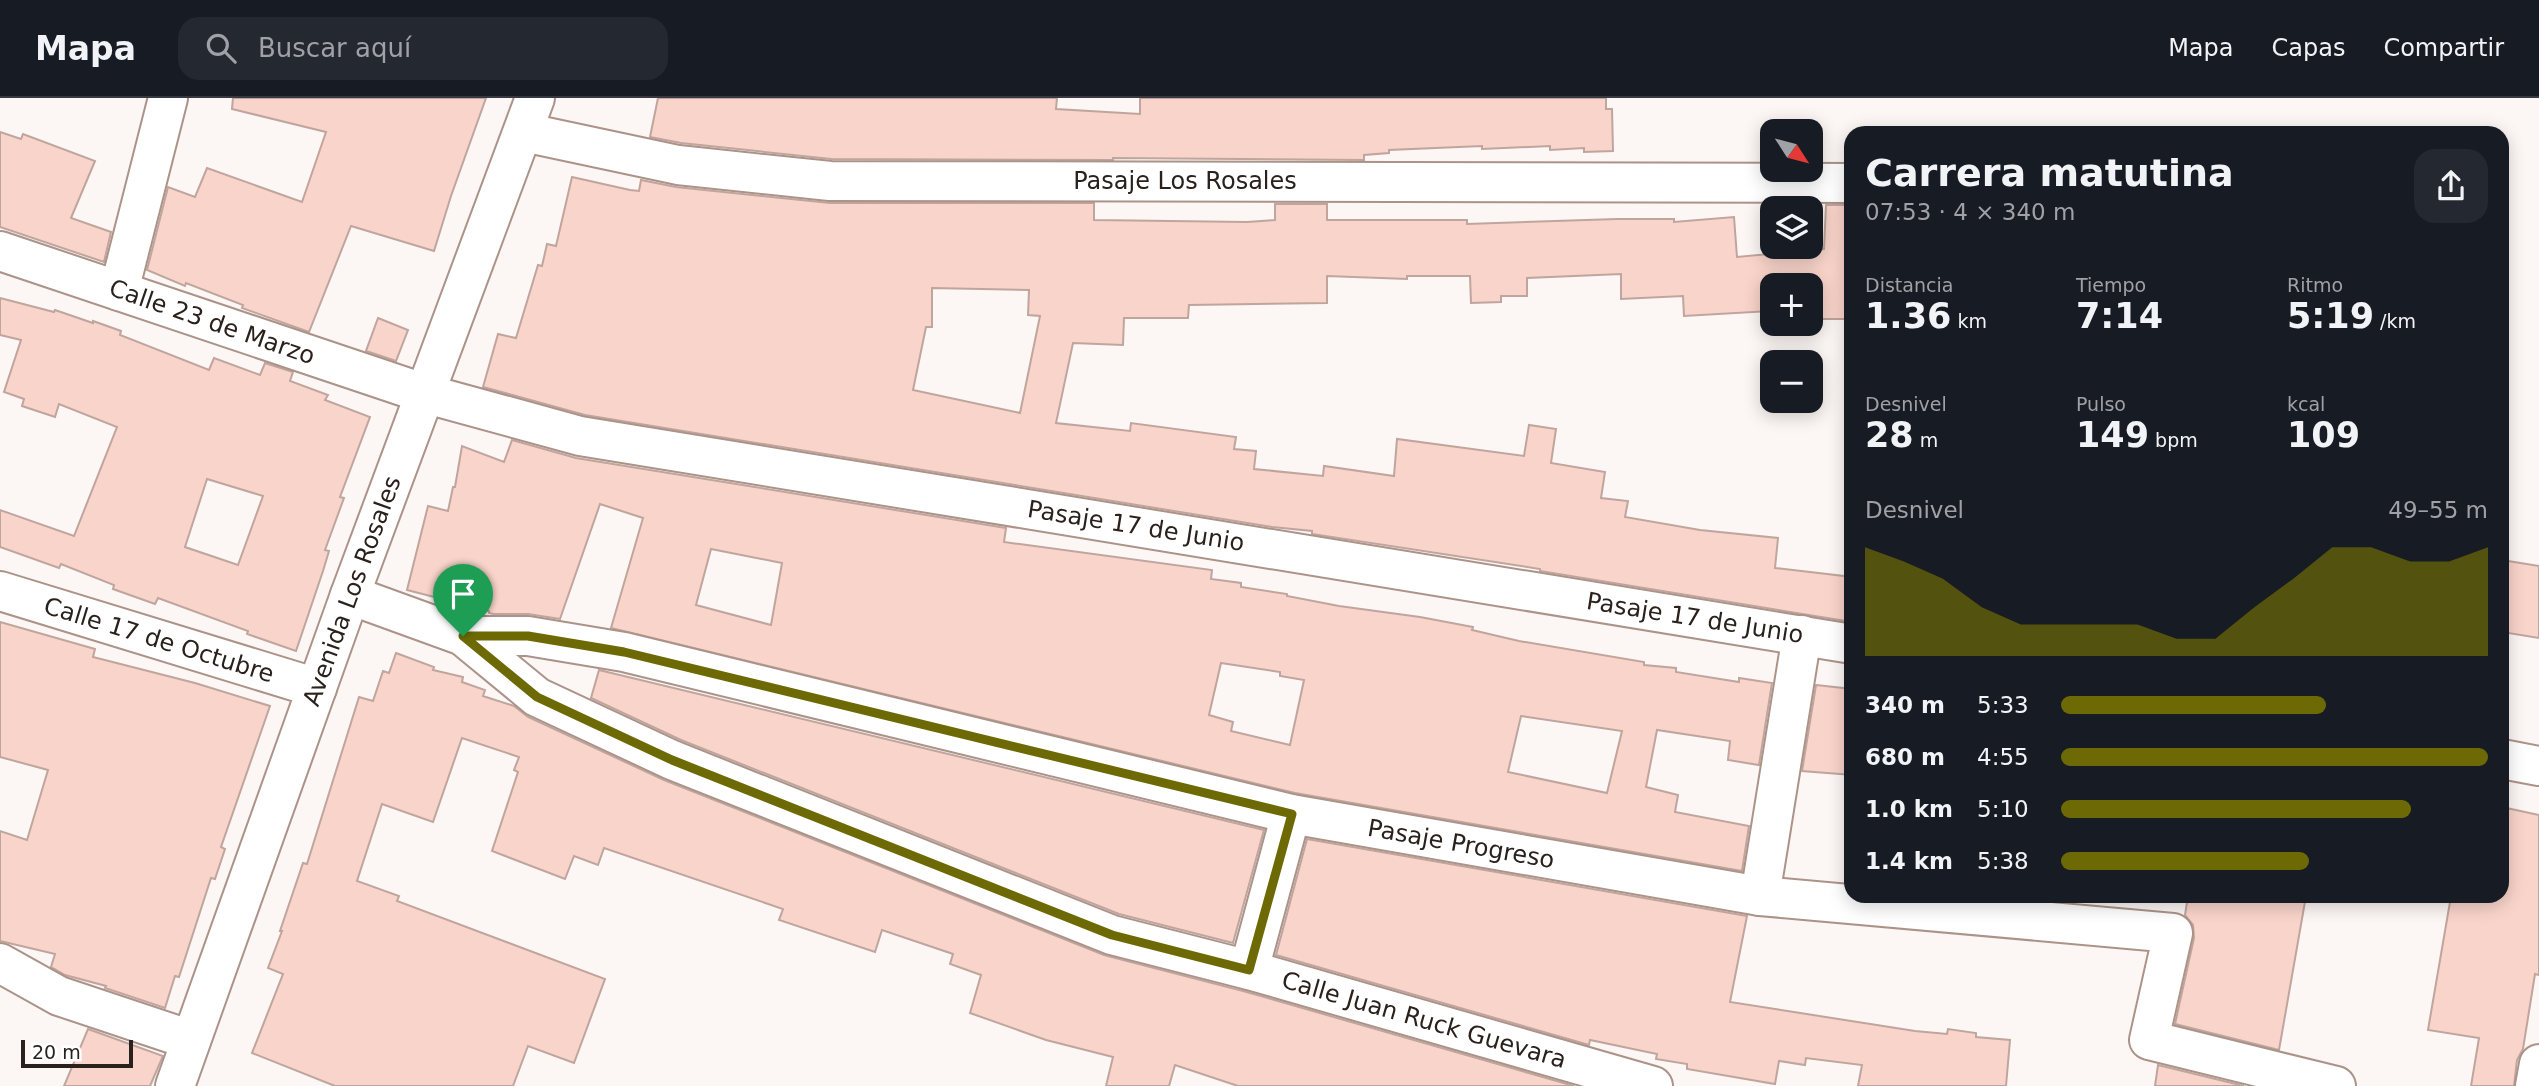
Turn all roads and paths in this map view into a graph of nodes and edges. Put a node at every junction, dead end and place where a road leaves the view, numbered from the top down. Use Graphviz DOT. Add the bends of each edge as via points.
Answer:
graph roads {
  1 [pos="168,98"];
  2 [pos="529,115"];
  3 [pos="1844,183"];
  4 [pos="0,251"];
  5 [pos="119,291"];
  6 [pos="423,393"];
  7 [pos="0,592"];
  8 [pos="350,595"];
  9 [pos="1802,635"];
  10 [pos="463,636"];
  11 [pos="1844,643"];
  12 [pos="317,688"];
  13 [pos="2509,760"];
  14 [pos="2539,766"];
  15 [pos="1292,814"];
  16 [pos="1760,896"];
  17 [pos="0,963"];
  18 [pos="1249,970"];
  19 [pos="191,1040"];
  20 [pos="2539,1063"];
  21 [pos="175,1086"];
  22 [pos="1653,1086"];
  23 [pos="2336,1086"];
  24 [pos="2535,1086"];
  1 -- 5 [label="street"];
  2 -- 3 [label="street, Pasaje Los Rosales" via="678,165 830,181"];
  2 -- 6 [label="street, Avenida Los Rosales"];
  4 -- 5 [label="street, Calle 23 de Marzo"];
  5 -- 6 [label="street, Calle 23 de Marzo"];
  6 -- 8 [label="street, Avenida Los Rosales"];
  6 -- 9 [label="street, Pasaje 17 de Junio" via="580,436"];
  7 -- 12 [label="street, Calle 17 de Octubre"];
  8 -- 10 [label="street, Calle Juan Ruck Guevara"];
  8 -- 12 [label="street, Avenida Los Rosales"];
  9 -- 11 [label="street, Pasaje 17 de Junio"];
  9 -- 16 [label="street"];
  10 -- 15 [label="street, Pasaje Progreso" via="528,636 624,652"];
  10 -- 18 [label="street, Calle Juan Ruck Guevara" via="537,697 672,760 1112,935"];
  12 -- 19 [label="street, Avenida Los Rosales"];
  13 -- 14 [label="street"];
  15 -- 16 [label="street, Pasaje Progreso"];
  15 -- 18 [label="street"];
  16 -- 23 [label="street, Pasaje Progreso" via="2173,933 2149,1040"];
  17 -- 19 [label="street" via="59,996"];
  18 -- 22 [label="street, Calle Juan Ruck Guevara"];
  19 -- 21 [label="street, Avenida Los Rosales"];
  20 -- 24 [label="street"];
}
